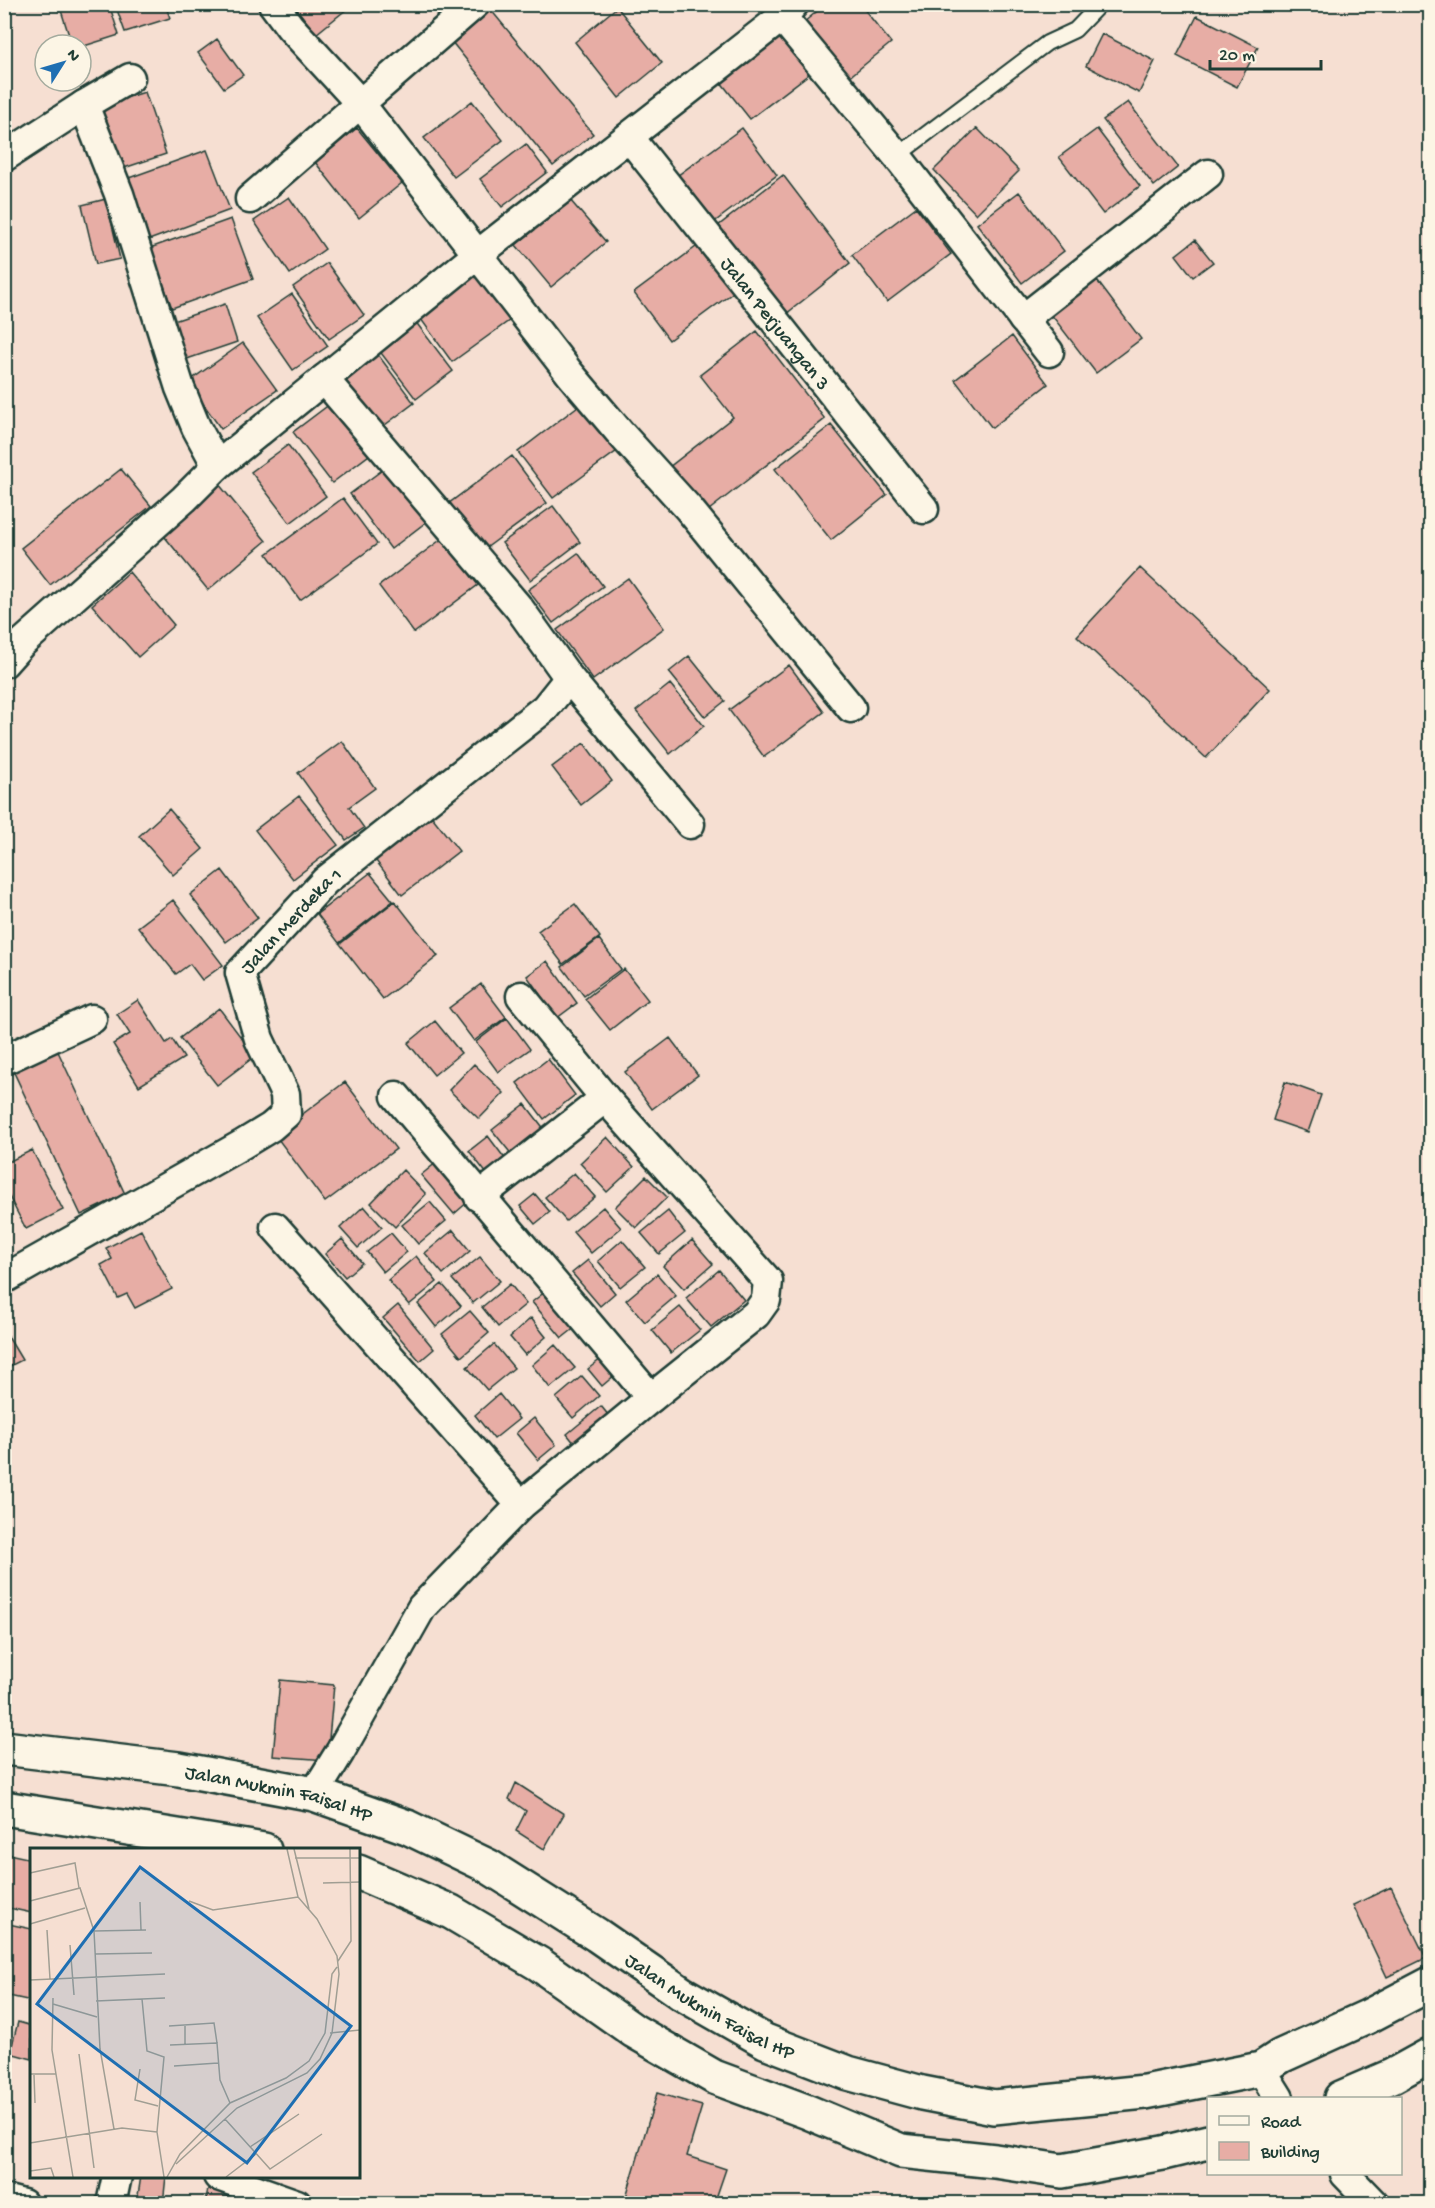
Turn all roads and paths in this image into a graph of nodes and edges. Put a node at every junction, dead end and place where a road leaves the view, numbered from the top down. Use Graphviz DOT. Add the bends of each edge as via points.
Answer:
graph roads {
  1 [pos="273,4"];
  2 [pos="475,4"];
  3 [pos="1100,4"];
  4 [pos="788,11"];
  5 [pos="130,78"];
  6 [pos="360,102"];
  7 [pos="84,105"];
  8 [pos="629,137"];
  9 [pos="897,156"];
  10 [pos="4,157"];
  11 [pos="1208,174"];
  12 [pos="250,199"];
  13 [pos="477,255"];
  14 [pos="1023,319"];
  15 [pos="1048,352"];
  16 [pos="324,379"];
  17 [pos="217,466"];
  18 [pos="924,509"];
  19 [pos="4,663"];
  20 [pos="569,678"];
  21 [pos="851,708"];
  22 [pos="690,824"];
  23 [pos="521,996"];
  24 [pos="92,1019"];
  25 [pos="4,1060"];
  26 [pos="396,1096"];
  27 [pos="605,1098"];
  28 [pos="480,1197"];
  29 [pos="275,1227"];
  30 [pos="4,1280"];
  31 [pos="651,1398"];
  32 [pos="521,1505"];
  33 [pos="4,1748"];
  34 [pos="314,1794"];
  35 [pos="4,1808"];
  36 [pos="185,1844"];
  37 [pos="238,1848"];
  38 [pos="360,1873"];
  39 [pos="1431,1984"];
  40 [pos="1431,2055"];
  41 [pos="1261,2068"];
  42 [pos="1278,2097"];
  43 [pos="1343,2097"];
  44 [pos="1207,2142"];
  45 [pos="1346,2175"];
  46 [pos="117,2178"];
  47 [pos="224,2178"];
  48 [pos="4,2199"];
  49 [pos="23,2204"];
  50 [pos="111,2204"];
  51 [pos="297,2204"];
  52 [pos="1374,2204"];
  1 -- 6 [label="street"];
  2 -- 6 [label="street"];
  3 -- 9 [label="lane" via="1075,30 1047,43"];
  4 -- 8 [label="street"];
  4 -- 9 [label="street"];
  5 -- 7 [label="street"];
  6 -- 12 [label="street"];
  6 -- 13 [label="street"];
  7 -- 10 [label="street"];
  7 -- 17 [label="street" via="119,194 180,388"];
  8 -- 13 [label="street"];
  8 -- 18 [label="street, Jalan Perjuangan 3"];
  9 -- 14 [label="street"];
  11 -- 14 [label="street"];
  13 -- 16 [label="street"];
  13 -- 21 [label="street" via="571,375 689,509"];
  14 -- 15 [label="street"];
  16 -- 17 [label="street"];
  16 -- 20 [label="street" via="519,608"];
  17 -- 19 [label="street"];
  20 -- 22 [label="street"];
  20 -- 30 [label="street, Jalan Merdeka 1" via="545,708 325,881 240,973 259,1039 285,1094 286,1114 243,1144"];
  23 -- 27 [label="street"];
  24 -- 25 [label="street"];
  26 -- 28 [label="street"];
  27 -- 28 [label="street"];
  27 -- 31 [label="street" via="768,1281 766,1300 756,1314"];
  28 -- 31 [label="street"];
  29 -- 32 [label="street"];
  31 -- 32 [label="street"];
  32 -- 34 [label="street" via="422,1607"];
  33 -- 34 [label="street, Jalan Mukmin Faisal HP" via="179,1769"];
  34 -- 41 [label="street, Jalan Mukmin Faisal HP" via="407,1827 488,1866 681,1994 765,2041 848,2073 994,2107 1145,2092"];
  35 -- 36 [label="street"];
  36 -- 37 [label="street"];
  38 -- 44 [label="street" via="451,1912 539,1964 634,2031 714,2076 901,2151 1062,2171"];
  39 -- 41 [label="street, Jalan Mukmin Faisal HP"];
  40 -- 43 [label="street"];
  41 -- 42 [label="street"];
  45 -- 52 [label="street"];
  46 -- 50 [label="street"];
  47 -- 51 [label="street"];
  48 -- 49 [label="street"];
}
